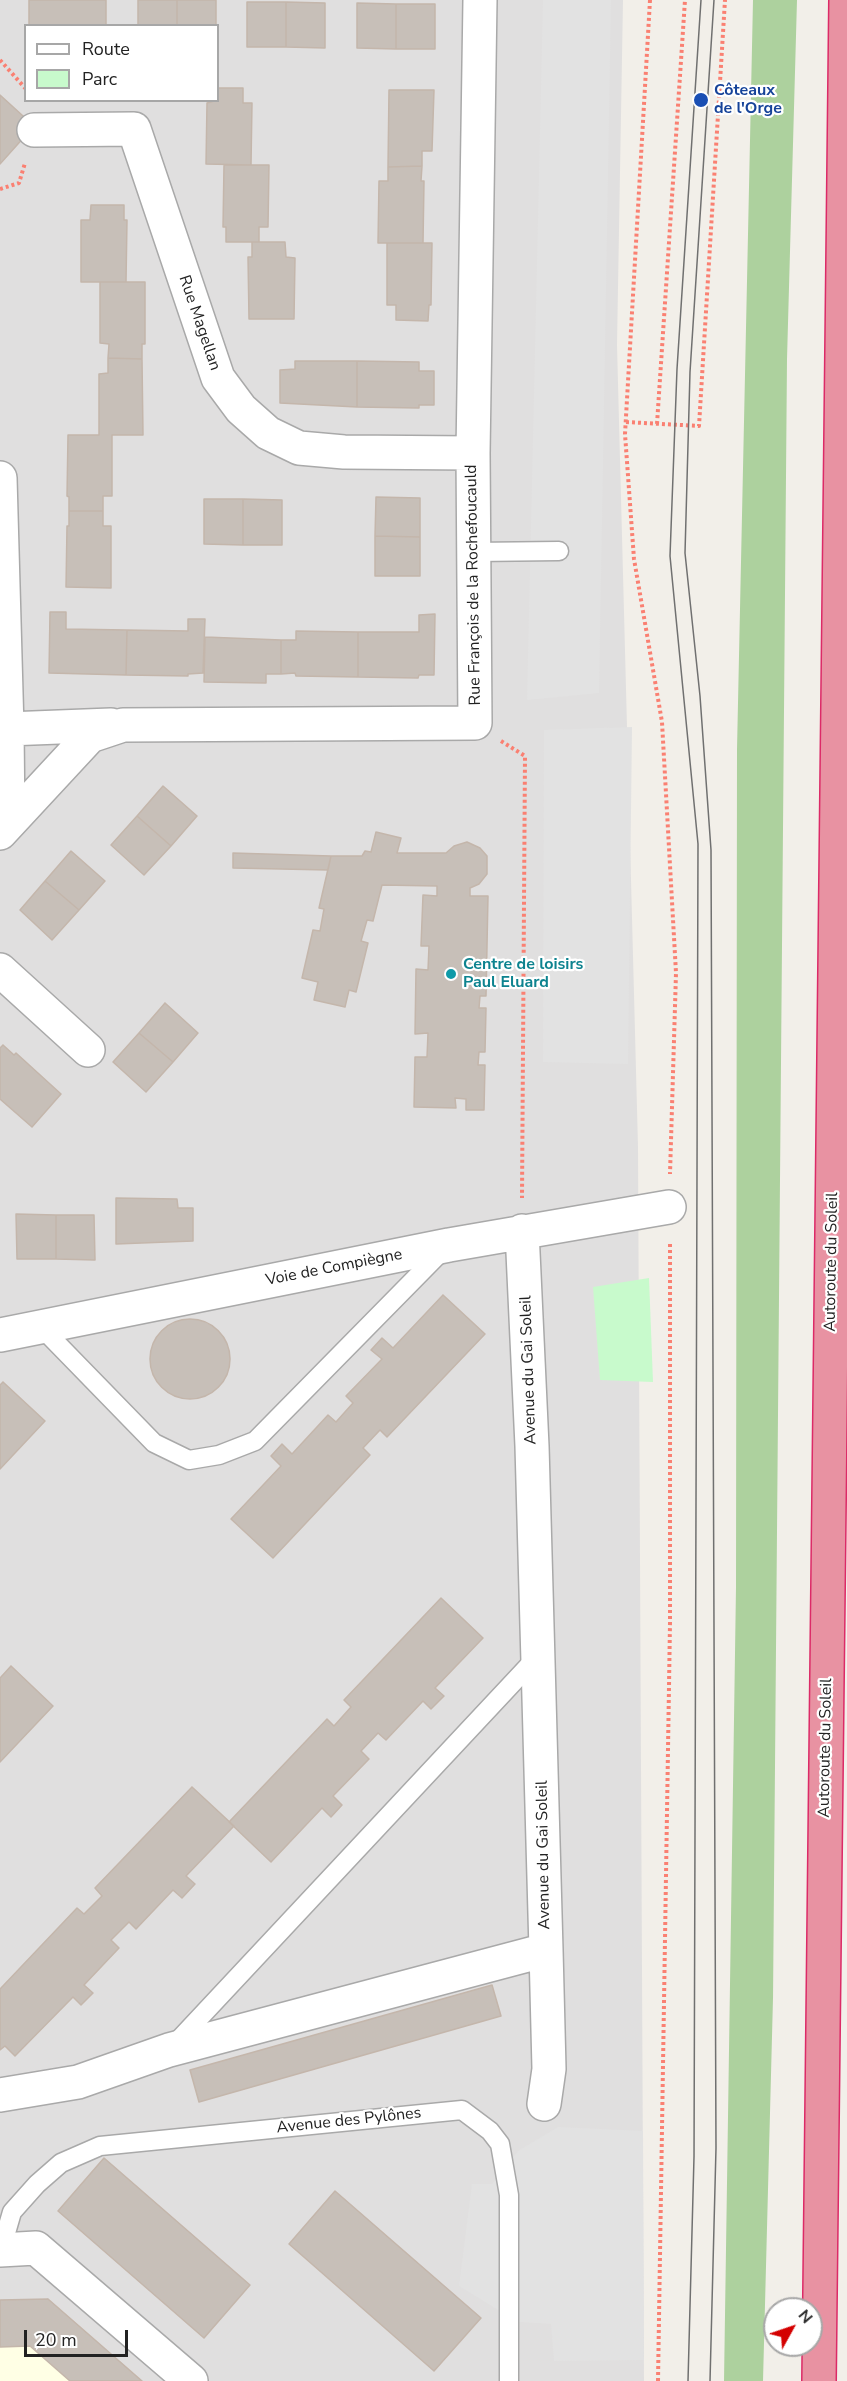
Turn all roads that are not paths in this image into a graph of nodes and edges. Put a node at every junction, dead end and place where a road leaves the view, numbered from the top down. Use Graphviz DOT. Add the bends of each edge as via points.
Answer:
graph roads {
  1 [pos="480,0"];
  2 [pos="846,0"];
  3 [pos="34,130"];
  4 [pos="473,453"];
  5 [pos="0,478"];
  6 [pos="559,550"];
  7 [pos="474,552"];
  8 [pos="2,593"];
  9 [pos="123,725"];
  10 [pos="7,729"];
  11 [pos="4,829"];
  12 [pos="0,970"];
  13 [pos="88,1050"];
  14 [pos="669,1207"];
  15 [pos="522,1232"];
  16 [pos="449,1245"];
  17 [pos="41,1327"];
  18 [pos="0,1335"];
  19 [pos="536,1658"];
  20 [pos="546,1950"];
  21 [pos="169,2050"];
  22 [pos="0,2095"];
  23 [pos="544,2104"];
  24 [pos="0,2250"];
  25 [pos="191,2381"];
  26 [pos="509,2381"];
  27 [pos="819,2381"];
  1 -- 4 [label="street, Rue François de la Rochefoucauld"];
  2 -- 27 [label="highway, Autoroute du Soleil"];
  3 -- 4 [label="street, Rue Magellan" via="134,129 218,378 241,409 268,433 299,448"];
  4 -- 7 [label="street, Rue François de la Rochefoucauld"];
  5 -- 8 [label="street"];
  6 -- 7 [label="lane"];
  7 -- 9 [label="street, Rue François de la Rochefoucauld" via="475,723"];
  8 -- 10 [label="street"];
  9 -- 10 [label="street"];
  9 -- 11 [label="street, Rue François de la Rochefoucauld" via="90,736"];
  10 -- 11 [label="street"];
  12 -- 13 [label="street"];
  14 -- 15 [label="street, Voie de Compiègne"];
  15 -- 16 [label="street, Voie de Compiègne"];
  15 -- 19 [label="street, Avenue du Gai Soleil"];
  16 -- 17 [label="street, Voie de Compiègne"];
  16 -- 17 [label="lane" via="255,1441 219,1455 189,1460 154,1443"];
  17 -- 18 [label="street, Voie de Compiègne"];
  19 -- 20 [label="street, Avenue du Gai Soleil"];
  19 -- 21 [label="lane"];
  20 -- 21 [label="street, Avenue du Gai Soleil"];
  20 -- 23 [label="street" via="549,2069"];
  21 -- 22 [label="street, Avenue du Gai Soleil" via="78,2082"];
  24 -- 25 [label="street" via="36,2248"];
  24 -- 26 [label="lane, Avenue des Pylônes" via="12,2212 37,2184 61,2163 100,2146 462,2110 490,2131 500,2144 509,2195"];
}
